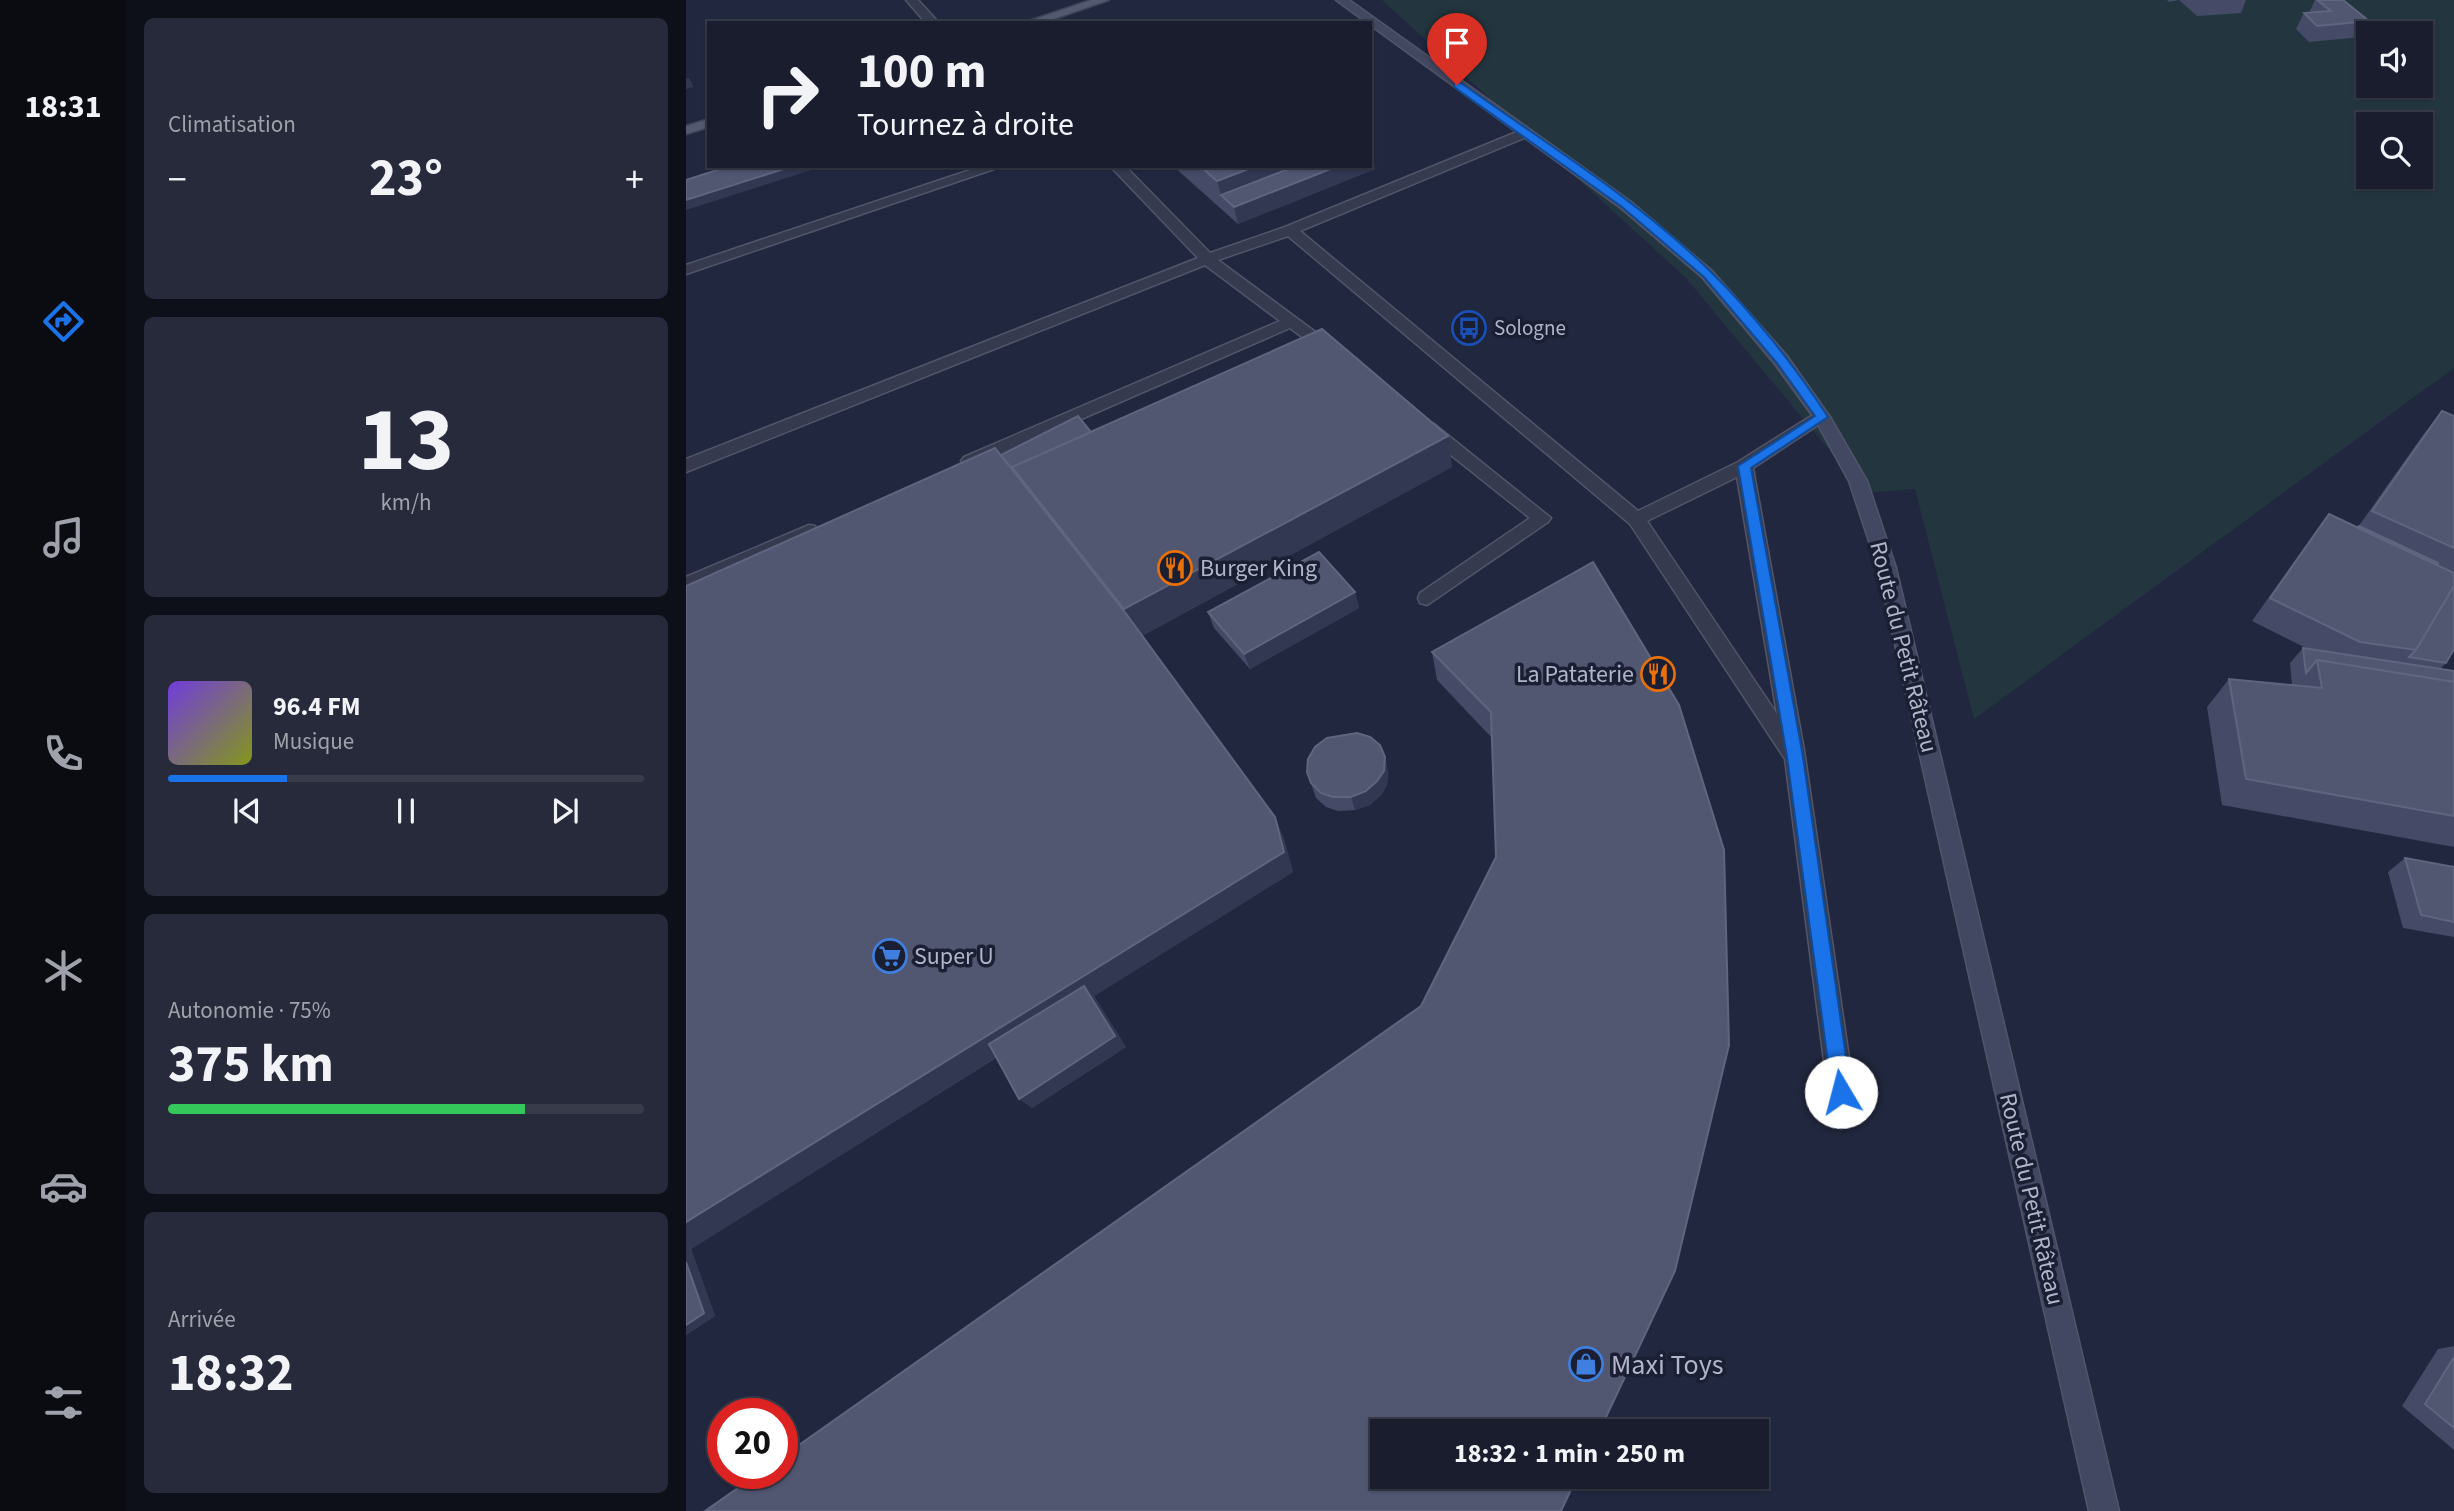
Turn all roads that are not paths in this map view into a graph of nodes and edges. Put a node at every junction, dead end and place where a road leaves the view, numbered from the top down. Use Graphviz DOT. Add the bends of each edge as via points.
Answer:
graph roads {
  1 [pos="912,0"];
  2 [pos="1103,0"];
  3 [pos="1342,0"];
  4 [pos="931,21"];
  5 [pos="1035,21"];
  6 [pos="1371,21"];
  7 [pos="1372,22"];
  8 [pos="707,123"];
  9 [pos="686,130"];
  10 [pos="1524,133"];
  11 [pos="990,168"];
  12 [pos="1119,168"];
  13 [pos="1290,230"];
  14 [pos="1207,259"];
  15 [pos="686,270"];
  16 [pos="1293,321"];
  17 [pos="1347,364"];
  18 [pos="1412,415"];
  19 [pos="1822,417"];
  20 [pos="686,466"];
  21 [pos="1744,466"];
  22 [pos="953,469"];
  23 [pos="1636,519"];
  24 [pos="831,522"];
  25 [pos="686,585"];
  26 [pos="1427,598"];
  27 [pos="1795,757"];
  28 [pos="1841,1092"];
  29 [pos="2104,1511"];
  1 -- 4 [label="lane"];
  2 -- 5 [label="main road"];
  3 -- 6 [label="street, Route du Petit Râteau"];
  7 -- 10 [label="street, Route du Petit Râteau"];
  8 -- 9 [label="main road"];
  10 -- 13 [label="lane"];
  10 -- 19 [label="street, Route du Petit Râteau" via="1626,205 1707,274 1781,360"];
  11 -- 15 [label="lane"];
  12 -- 14 [label="lane"];
  13 -- 14 [label="lane"];
  13 -- 23 [label="lane"];
  14 -- 16 [label="lane"];
  14 -- 20 [label="lane"];
  16 -- 17 [label="lane"];
  16 -- 22 [label="lane"];
  18 -- 26 [label="lane" via="1542,518"];
  19 -- 21 [label="lane"];
  19 -- 29 [label="street, Route du Petit Râteau" via="1858,481 1887,568"];
  21 -- 23 [label="lane"];
  21 -- 27 [label="lane"];
  23 -- 27 [label="lane"];
  24 -- 25 [label="lane"];
  27 -- 28 [label="lane"];
}
